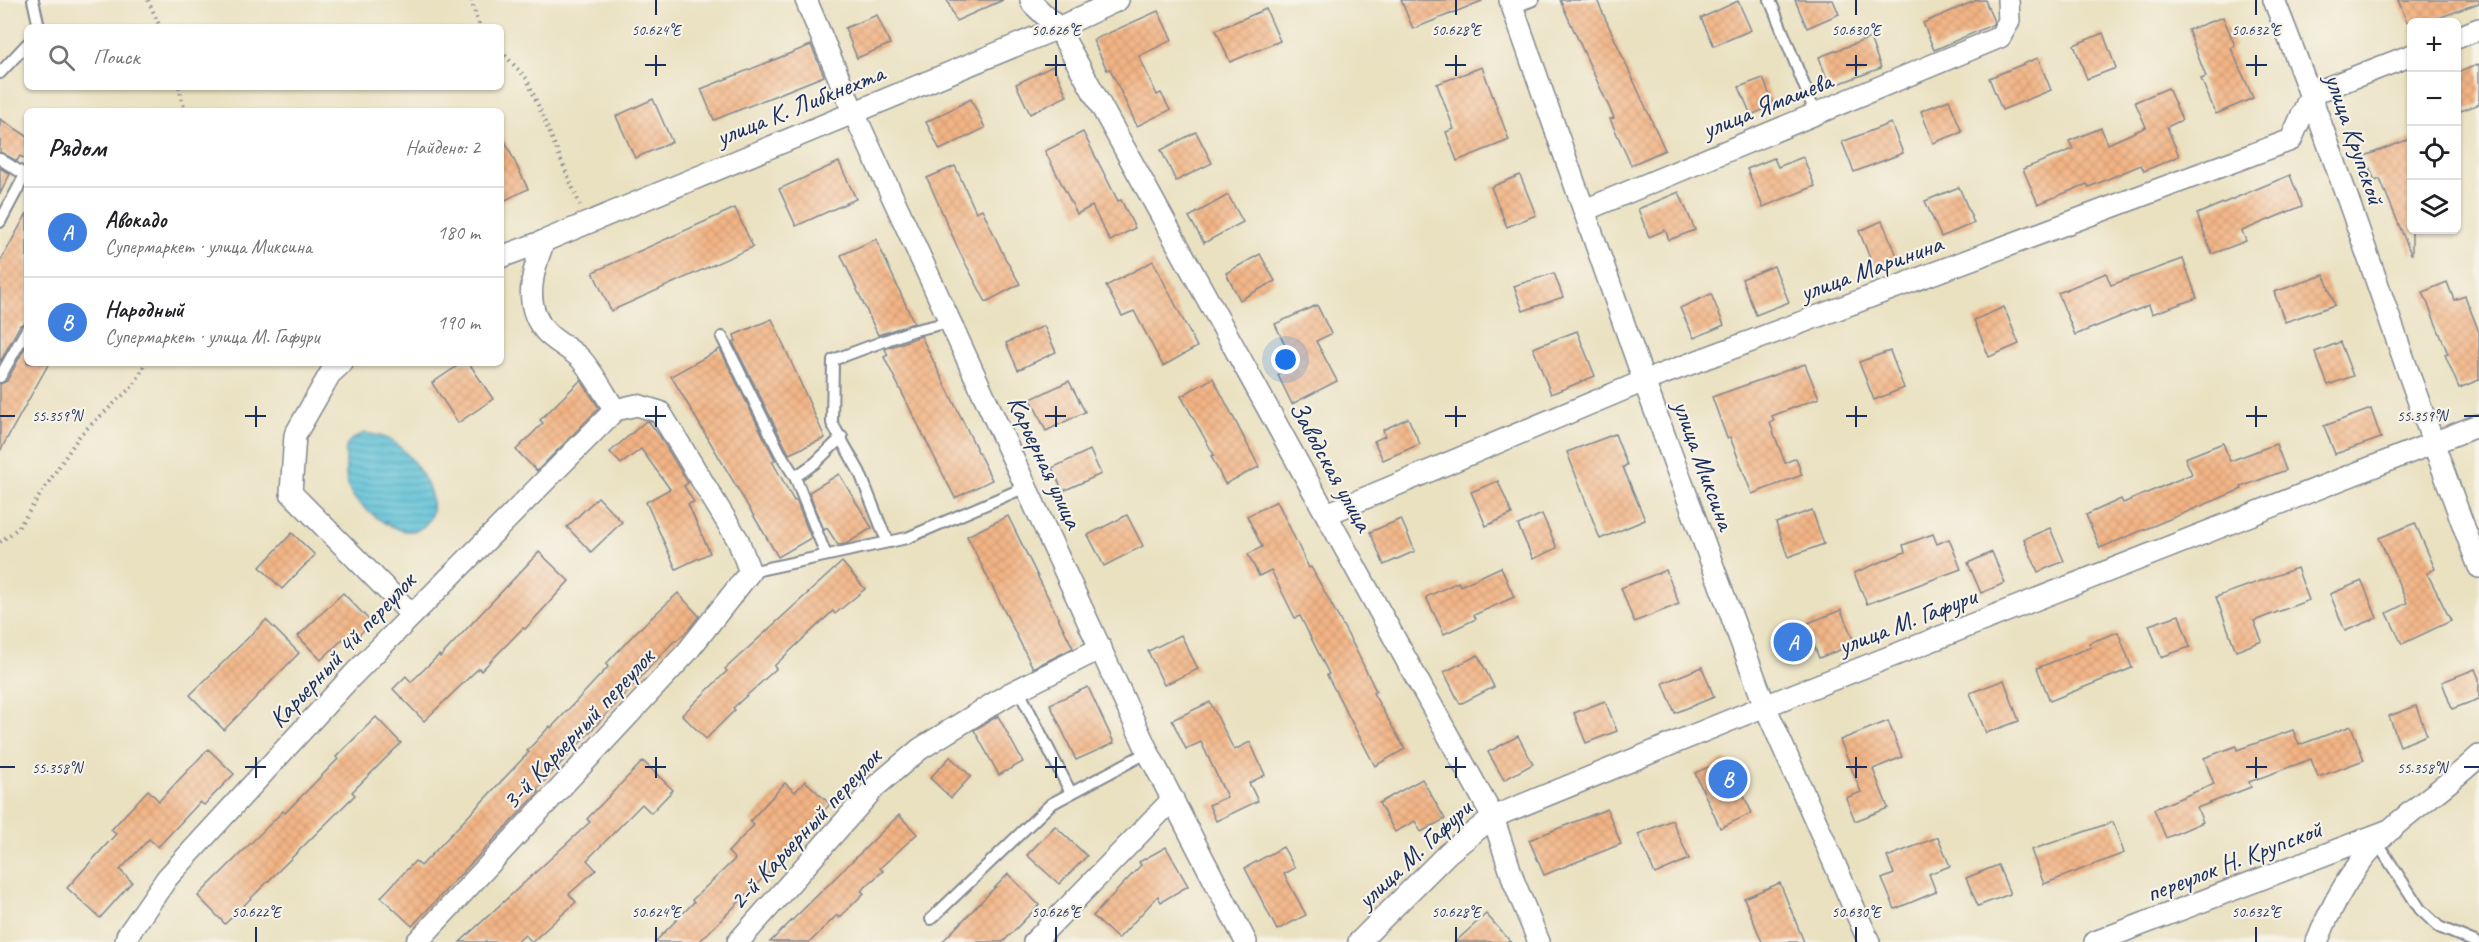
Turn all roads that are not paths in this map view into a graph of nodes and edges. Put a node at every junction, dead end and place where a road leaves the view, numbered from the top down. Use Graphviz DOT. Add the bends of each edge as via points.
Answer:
graph roads {
  1 [pos="33,0"];
  2 [pos="806,0"];
  3 [pos="1031,0"];
  4 [pos="1118,0"];
  5 [pos="1533,0"];
  6 [pos="1770,0"];
  7 [pos="2008,0"];
  8 [pos="2274,0"];
  9 [pos="1511,4"];
  10 [pos="38,24"];
  11 [pos="1058,28"];
  12 [pos="2479,29"];
  13 [pos="2461,36"];
  14 [pos="24,47"];
  15 [pos="2407,57"];
  16 [pos="0,73"];
  17 [pos="2311,94"];
  18 [pos="853,111"];
  19 [pos="1816,115"];
  20 [pos="0,159"];
  21 [pos="24,175"];
  22 [pos="24,180"];
  23 [pos="1585,210"];
  24 [pos="0,222"];
  25 [pos="544,241"];
  26 [pos="504,256"];
  27 [pos="950,322"];
  28 [pos="24,334"];
  29 [pos="722,337"];
  30 [pos="339,366"];
  31 [pos="0,377"];
  32 [pos="1644,381"];
  33 [pos="615,410"];
  34 [pos="2479,425"];
  35 [pos="842,437"];
  36 [pos="2432,444"];
  37 [pos="795,477"];
  38 [pos="1026,488"];
  39 [pos="1327,514"];
  40 [pos="890,542"];
  41 [pos="826,555"];
  42 [pos="2479,567"];
  43 [pos="750,572"];
  44 [pos="412,615"];
  45 [pos="1101,648"];
  46 [pos="1018,689"];
  47 [pos="1765,706"];
  48 [pos="1148,752"];
  49 [pos="2479,756"];
  50 [pos="1071,793"];
  51 [pos="1173,799"];
  52 [pos="1493,817"];
  53 [pos="2385,836"];
  54 [pos="931,919"];
  55 [pos="126,942"];
  56 [pos="417,942"];
  57 [pos="738,942"];
  58 [pos="1035,942"];
  59 [pos="1246,942"];
  60 [pos="1359,942"];
  61 [pos="1539,942"];
  62 [pos="1869,942"];
  63 [pos="2096,942"];
  64 [pos="2317,942"];
  65 [pos="2475,942"];
  1 -- 10 [label="lane"];
  2 -- 18 [label="street, Карьерная улица"];
  3 -- 11 [label="street, Заводская улица"];
  4 -- 11 [label="street, улица К. Либкнехта"];
  5 -- 9 [label="lane"];
  6 -- 19 [label="lane"];
  7 -- 19 [label="street, улица Ямашева" via="2009,21 2000,37"];
  8 -- 17 [label="street, улица Крупской"];
  9 -- 23 [label="street, улица Миксина"];
  11 -- 18 [label="street, улица К. Либкнехта"];
  11 -- 39 [label="street, Заводская улица"];
  12 -- 13 [label="street"];
  14 -- 16 [label="lane"];
  15 -- 17 [label="street"];
  17 -- 32 [label="street, улица Маринина" via="2291,140"];
  17 -- 36 [label="street, улица Крупской"];
  18 -- 25 [label="street, улица К. Либкнехта"];
  18 -- 27 [label="street, Карьерная улица"];
  19 -- 23 [label="street, улица Ямашева"];
  20 -- 21 [label="lane"];
  22 -- 24 [label="lane"];
  23 -- 32 [label="street, улица Миксина"];
  25 -- 26 [label="street, улица К. Либкнехта"];
  25 -- 33 [label="street" via="532,284 531,303 536,317 547,333 580,359"];
  27 -- 35 [label="lane" via="911,331 833,360 832,423"];
  27 -- 38 [label="street, Карьерная улица"];
  28 -- 31 [label="lane"];
  29 -- 37 [label="lane"];
  30 -- 44 [label="street" via="330,374 295,435 291,494"];
  32 -- 39 [label="street, улица Маринина"];
  32 -- 47 [label="street, улица Миксина"];
  33 -- 43 [label="street" via="637,405 660,412 738,540"];
  33 -- 44 [label="street, Карьерный 4й переулок"];
  34 -- 36 [label="street, улица М. Гафури"];
  35 -- 37 [label="lane"];
  35 -- 40 [label="lane"];
  36 -- 42 [label="street, улица Крупской"];
  36 -- 47 [label="street, улица М. Гафури"];
  37 -- 41 [label="lane"];
  38 -- 40 [label="lane"];
  38 -- 45 [label="street, Карьерная улица"];
  39 -- 52 [label="street, Заводская улица"];
  40 -- 41 [label="lane"];
  41 -- 43 [label="lane"];
  43 -- 56 [label="street, 3-й Карьерный переулок" via="687,652"];
  44 -- 55 [label="street, Карьерный 4й переулок" via="167,878"];
  45 -- 46 [label="street, 2-й Карьерный переулок"];
  45 -- 48 [label="street, Карьерная улица"];
  46 -- 50 [label="lane"];
  46 -- 57 [label="street, 2-й Карьерный переулок" via="920,749 876,786"];
  47 -- 52 [label="street, улица М. Гафури"];
  47 -- 62 [label="street, улица Миксина"];
  48 -- 50 [label="lane"];
  48 -- 51 [label="street, Карьерная улица"];
  49 -- 53 [label="street"];
  50 -- 54 [label="lane" via="1052,804"];
  51 -- 58 [label="street"];
  51 -- 59 [label="street, Карьерная улица"];
  52 -- 60 [label="street, улица М. Гафури" via="1448,853"];
  52 -- 61 [label="street, Заводская улица"];
  53 -- 63 [label="street, переулок Н. Крупской"];
  53 -- 64 [label="street" via="2359,864"];
  53 -- 65 [label="lane" via="2420,909 2439,927"];
}
